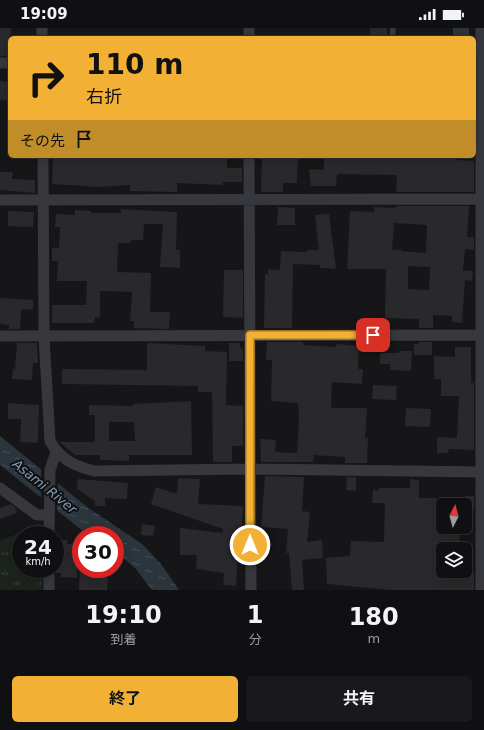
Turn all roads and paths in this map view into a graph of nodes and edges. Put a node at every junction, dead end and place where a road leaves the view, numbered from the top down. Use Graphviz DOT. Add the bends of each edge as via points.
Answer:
graph roads {
  1 [pos="481,28"];
  2 [pos="480,62"];
  3 [pos="42,158"];
  4 [pos="249,158"];
  5 [pos="483,199"];
  6 [pos="0,200"];
  7 [pos="43,200"];
  8 [pos="249,200"];
  9 [pos="250,335"];
  10 [pos="483,335"];
  11 [pos="0,336"];
  12 [pos="44,337"];
  13 [pos="56,452"];
  14 [pos="250,469"];
  15 [pos="483,472"];
  16 [pos="2,492"];
  17 [pos="49,515"];
  18 [pos="49,526"];
  19 [pos="49,578"];
  20 [pos="49,590"];
  21 [pos="250,590"];
  22 [pos="481,590"];
  1 -- 2 [label="street"];
  2 -- 5 [label="street"];
  3 -- 7 [label="street"];
  4 -- 8 [label="street"];
  5 -- 8 [label="street"];
  5 -- 10 [label="street"];
  6 -- 7 [label="street"];
  7 -- 8 [label="street"];
  7 -- 12 [label="street"];
  8 -- 9 [label="street"];
  9 -- 10 [label="street"];
  9 -- 12 [label="street"];
  9 -- 14 [label="street"];
  10 -- 15 [label="street"];
  11 -- 12 [label="street"];
  12 -- 13 [label="street" via="50,441"];
  13 -- 14 [label="street" via="79,467 94,471"];
  13 -- 17 [label="street" via="50,470"];
  14 -- 15 [label="street"];
  14 -- 21 [label="street"];
  15 -- 22 [label="street"];
  16 -- 17 [label="street" via="37,515"];
  17 -- 18 [label="street"];
  19 -- 20 [label="street"];
}
